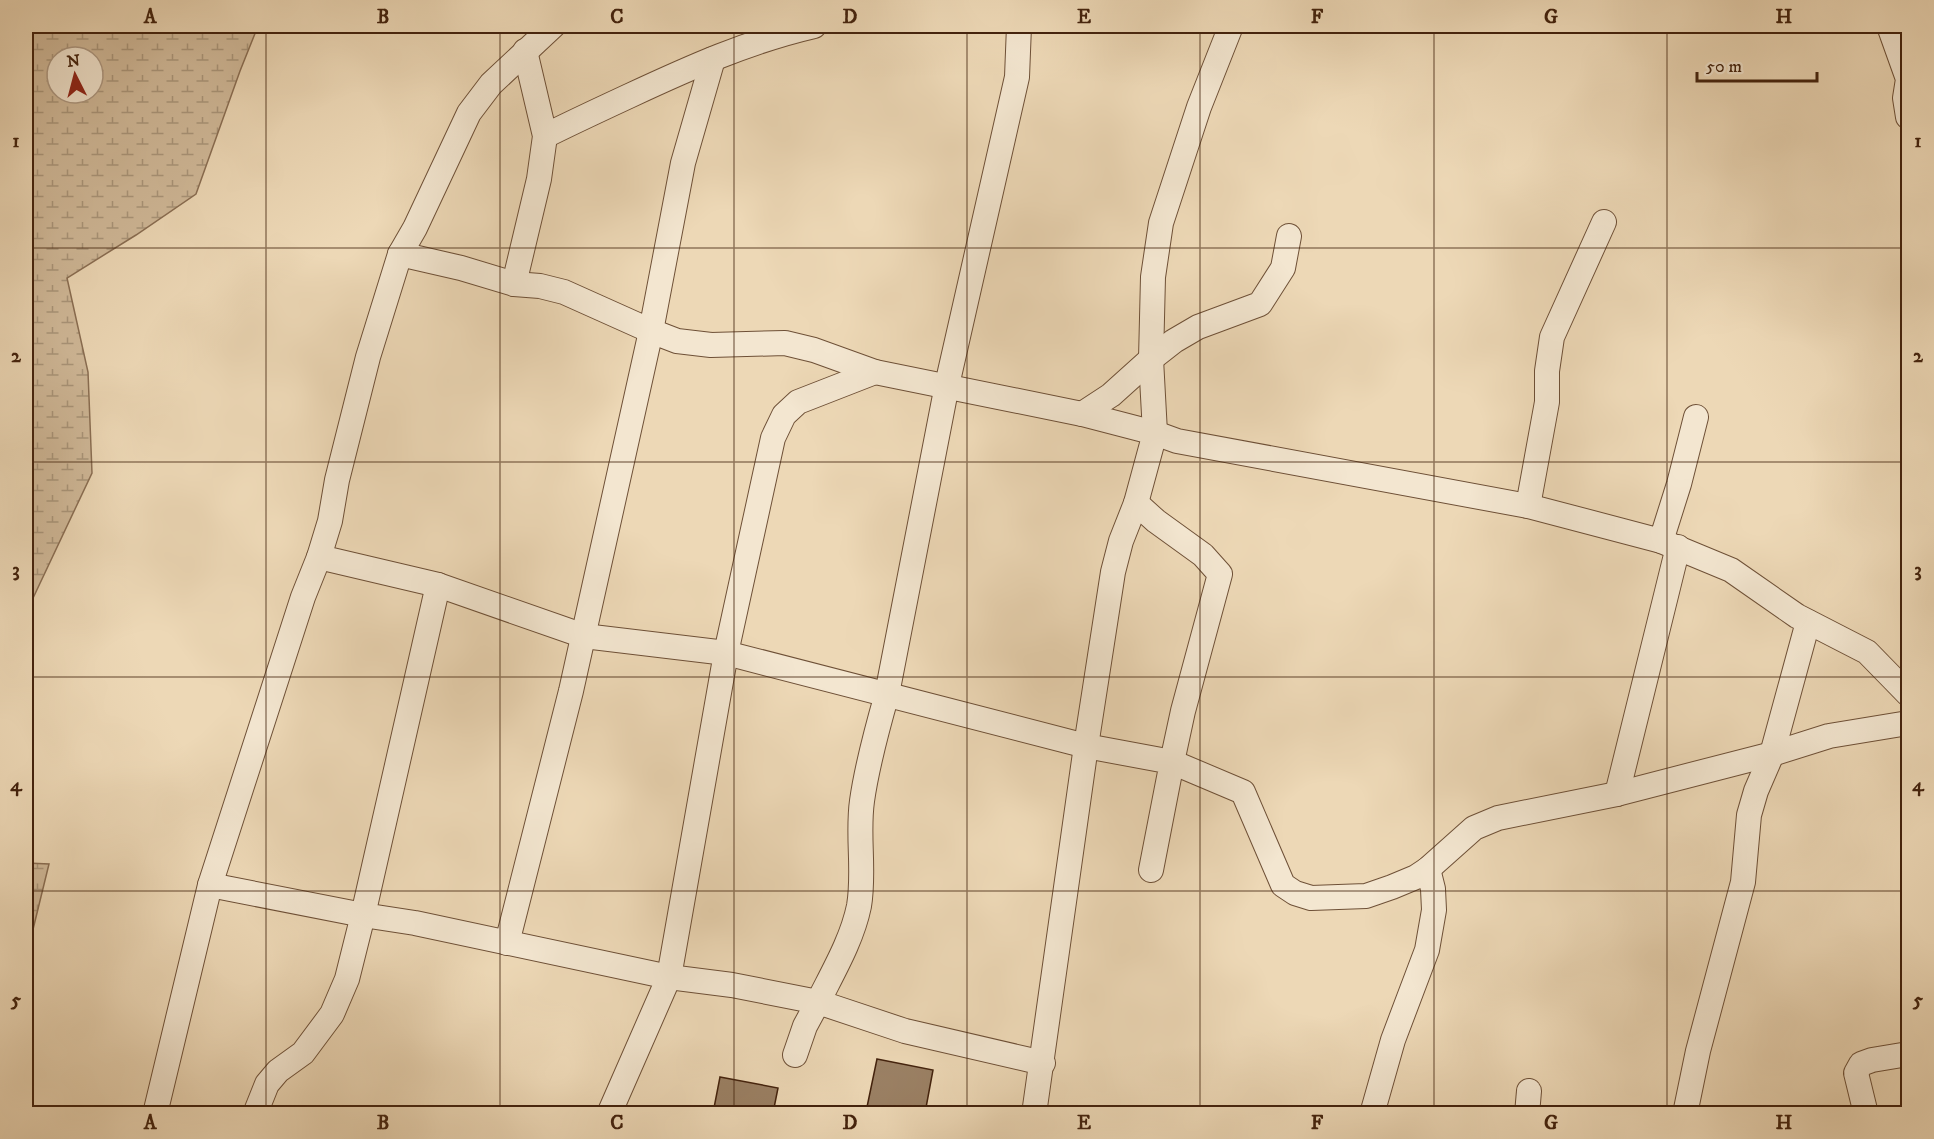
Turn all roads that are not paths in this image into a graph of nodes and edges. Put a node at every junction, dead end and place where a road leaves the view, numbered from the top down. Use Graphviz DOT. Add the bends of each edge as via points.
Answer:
graph roads {
  1 [pos="553,26"];
  2 [pos="814,26"];
  3 [pos="1019,26"];
  4 [pos="1231,26"];
  5 [pos="1889,26"];
  6 [pos="525,51"];
  7 [pos="713,59"];
  8 [pos="1908,79"];
  9 [pos="1908,117"];
  10 [pos="545,136"];
  11 [pos="1604,222"];
  12 [pos="1289,237"];
  13 [pos="400,254"];
  14 [pos="514,284"];
  15 [pos="651,331"];
  16 [pos="1151,358"];
  17 [pos="875,372"];
  18 [pos="947,385"];
  19 [pos="1082,414"];
  20 [pos="1696,417"];
  21 [pos="1155,433"];
  22 [pos="1136,503"];
  23 [pos="1528,506"];
  24 [pos="1670,544"];
  25 [pos="319,557"];
  26 [pos="438,585"];
  27 [pos="1808,622"];
  28 [pos="584,636"];
  29 [pos="726,653"];
  30 [pos="887,694"];
  31 [pos="1908,694"];
  32 [pos="1908,723"];
  33 [pos="1086,746"];
  34 [pos="1772,754"];
  35 [pos="1173,762"];
  36 [pos="1617,794"];
  37 [pos="1428,869"];
  38 [pos="1151,870"];
  39 [pos="210,885"];
  40 [pos="363,915"];
  41 [pos="507,943"];
  42 [pos="669,977"];
  43 [pos="818,1002"];
  44 [pos="1908,1054"];
  45 [pos="795,1055"];
  46 [pos="1043,1063"];
  47 [pos="155,1113"];
  48 [pos="255,1113"];
  49 [pos="609,1113"];
  50 [pos="1034,1113"];
  51 [pos="1372,1113"];
  52 [pos="1685,1113"];
  53 [pos="1866,1113"];
  1 -- 6 [label="street"];
  2 -- 7 [label="street" via="759,40"];
  3 -- 18 [label="street" via="1017,77"];
  4 -- 16 [label="street" via="1199,107 1161,223 1153,277"];
  5 -- 8 [label="street"];
  6 -- 10 [label="street"];
  6 -- 13 [label="street" via="491,84 469,113"];
  7 -- 10 [label="street"];
  7 -- 15 [label="street" via="683,163"];
  8 -- 9 [label="street"];
  10 -- 14 [label="street"];
  11 -- 23 [label="street" via="1552,337 1547,402"];
  12 -- 16 [label="street" via="1283,268 1260,304 1198,327"];
  13 -- 14 [label="street"];
  13 -- 25 [label="street" via="368,357"];
  14 -- 15 [label="street" via="564,292"];
  15 -- 17 [label="street" via="677,341 711,345 785,343"];
  15 -- 28 [label="street"];
  16 -- 19 [label="street" via="1111,395"];
  16 -- 21 [label="street"];
  17 -- 18 [label="street"];
  17 -- 29 [label="street" via="798,402 784,415 773,438"];
  18 -- 19 [label="street"];
  18 -- 30 [label="street"];
  19 -- 21 [label="street"];
  20 -- 24 [label="street" via="1679,484"];
  21 -- 22 [label="street"];
  21 -- 23 [label="street" via="1222,450"];
  22 -- 33 [label="street" via="1113,572"];
  22 -- 35 [label="street" via="1203,555 1220,574"];
  23 -- 24 [label="street"];
  24 -- 27 [label="street" via="1731,570"];
  24 -- 36 [label="street"];
  25 -- 26 [label="street"];
  25 -- 39 [label="street"];
  26 -- 28 [label="street"];
  26 -- 40 [label="street"];
  27 -- 31 [label="street" via="1867,652"];
  27 -- 34 [label="street"];
  28 -- 29 [label="street"];
  28 -- 41 [label="street"];
  29 -- 30 [label="street"];
  29 -- 42 [label="street"];
  30 -- 33 [label="street"];
  30 -- 43 [label="street" via="862,801 858,906 846,943"];
  32 -- 34 [label="street" via="1829,736"];
  33 -- 35 [label="street"];
  33 -- 46 [label="street"];
  34 -- 36 [label="street"];
  34 -- 52 [label="street" via="1749,815 1743,882"];
  35 -- 37 [label="street" via="1243,792 1283,885 1295,893 1311,898 1366,896"];
  35 -- 38 [label="street"];
  36 -- 37 [label="street" via="1498,818 1474,828"];
  37 -- 51 [label="street" via="1434,909 1426,950 1393,1040"];
  39 -- 40 [label="street"];
  39 -- 47 [label="street"];
  40 -- 41 [label="street"];
  40 -- 48 [label="street" via="347,979 332,1014 303,1053 267,1084"];
  41 -- 42 [label="street"];
  42 -- 43 [label="street"];
  42 -- 49 [label="street"];
  43 -- 45 [label="street"];
  43 -- 46 [label="street" via="905,1031"];
  44 -- 53 [label="street" via="1861,1064 1856,1073"];
  46 -- 50 [label="street"];
}
